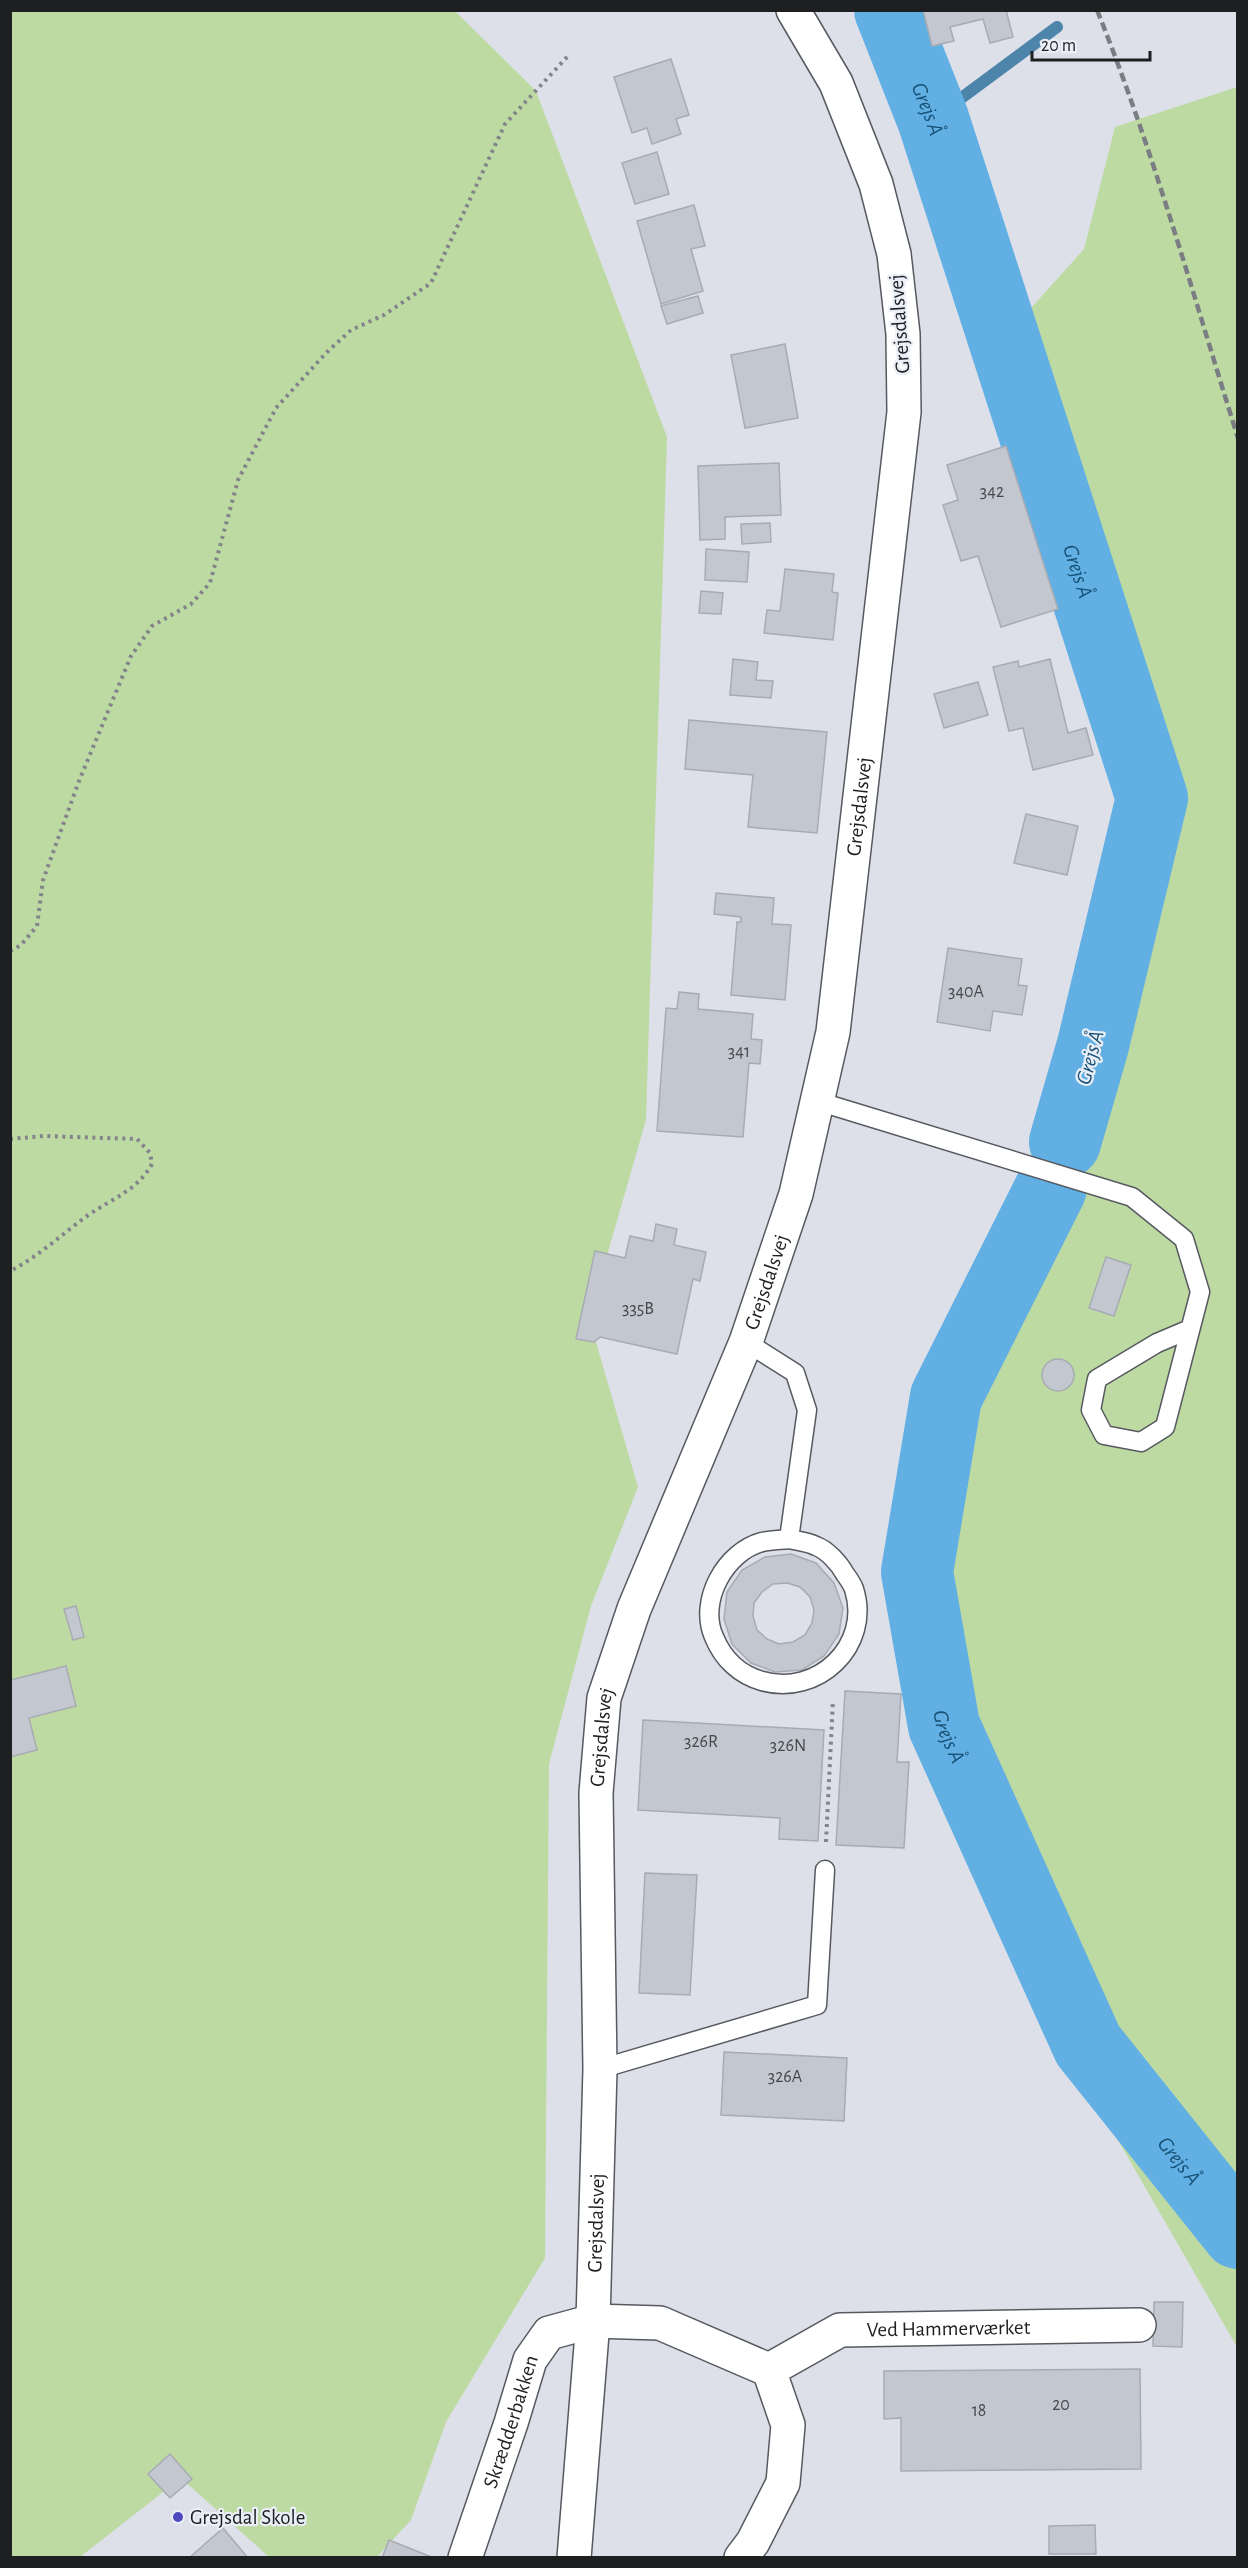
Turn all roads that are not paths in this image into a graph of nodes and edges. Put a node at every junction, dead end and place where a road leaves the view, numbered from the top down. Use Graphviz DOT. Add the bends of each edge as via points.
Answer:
graph roads {
  1 [pos="793,10"];
  2 [pos="817,1101"];
  3 [pos="1190,1329"];
  4 [pos="747,1342"];
  5 [pos="789,1539"];
  6 [pos="825,1870"];
  7 [pos="600,2069"];
  8 [pos="593,2321"];
  9 [pos="1139,2325"];
  10 [pos="769,2370"];
  11 [pos="756,2552"];
  12 [pos="465,2558"];
  13 [pos="574,2558"];
  1 -- 2 [label="street, Grejsdalsvej" via="836,83 876,184 894,254 903,334 904,412 833,1032"];
  2 -- 3 [label="lane" via="1132,1197 1184,1239 1200,1292"];
  2 -- 4 [label="street, Grejsdalsvej" via="796,1194"];
  3 -- 3 [label="lane" via="1165,1427 1141,1442 1104,1435 1091,1410 1097,1379 1157,1343"];
  4 -- 5 [label="lane" via="795,1373 807,1410"];
  4 -- 7 [label="street, Grejsdalsvej" via="633,1609 604,1698 596,1793"];
  5 -- 5 [label="lane" via="761,1542 735,1556 718,1579 710,1607 713,1635 727,1660 750,1678 777,1686 806,1682 831,1668 849,1646 857,1618 854,1589 839,1564 817,1546"];
  6 -- 7 [label="lane" via="817,2005"];
  7 -- 8 [label="street, Grejsdalsvej"];
  8 -- 10 [label="street" via="660,2323"];
  8 -- 12 [label="street, Skrædderbakken" via="549,2333 530,2360"];
  8 -- 13 [label="street, Grejsdalsvej"];
  9 -- 10 [label="street, Ved Hammerværket" via="840,2330"];
  10 -- 11 [label="street" via="788,2425 783,2483"];
}
